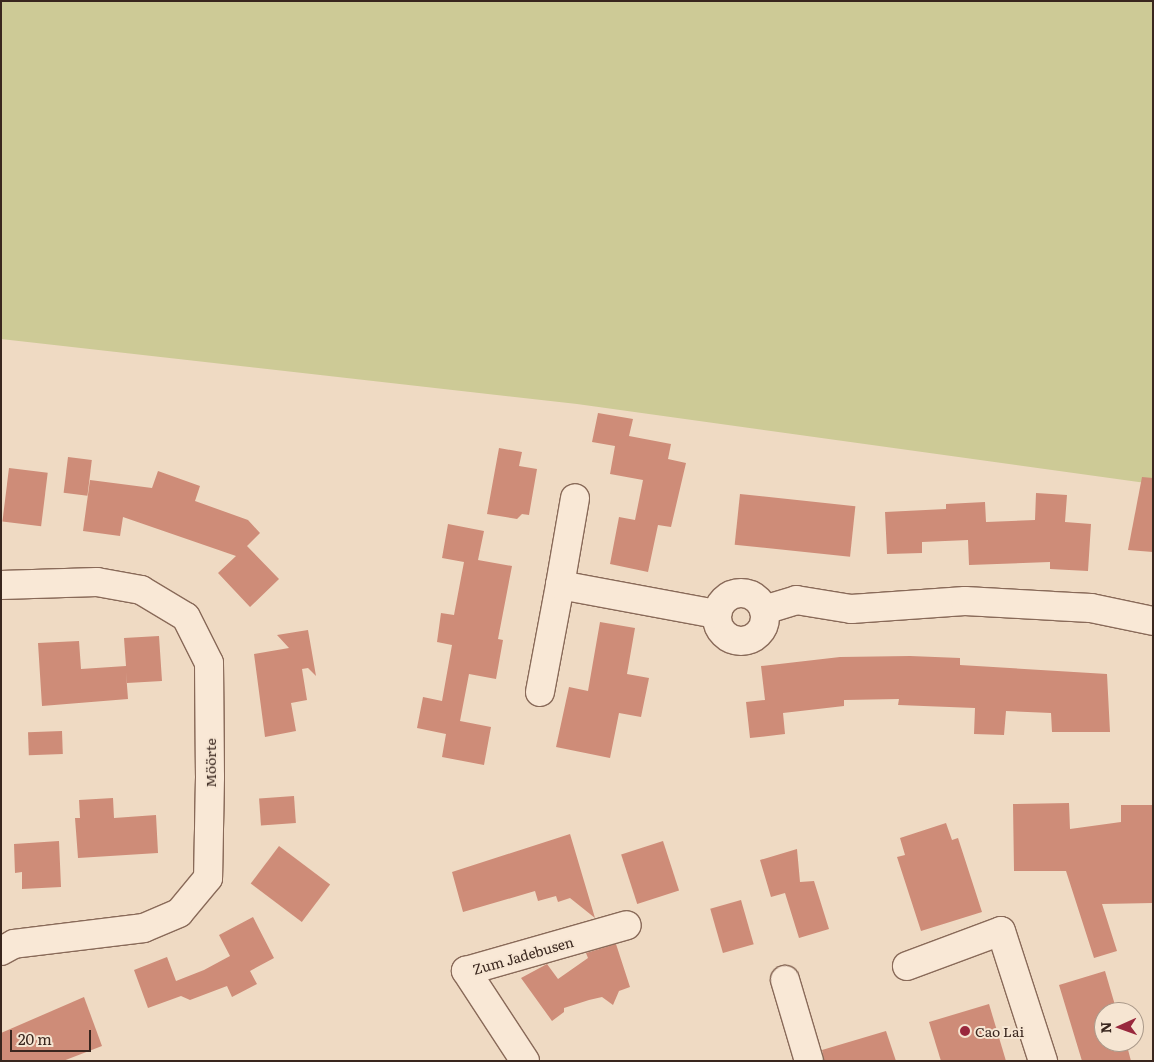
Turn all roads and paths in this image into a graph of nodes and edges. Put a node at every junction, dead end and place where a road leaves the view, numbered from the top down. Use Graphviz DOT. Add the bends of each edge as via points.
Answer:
graph roads {
  1 [pos="576,498"];
  2 [pos="560,585"];
  3 [pos="1,586"];
  4 [pos="1153,621"];
  5 [pos="540,692"];
  6 [pos="627,925"];
  7 [pos="1,951"];
  8 [pos="907,966"];
  9 [pos="785,980"];
  10 [pos="525,1061"];
  11 [pos="809,1061"];
  12 [pos="1043,1061"];
  1 -- 2 [label="street"];
  2 -- 4 [label="street" via="717,614 722,632 738,641 756,636 765,619 764,610 796,600 851,609 965,601 1091,608"];
  2 -- 5 [label="street"];
  3 -- 7 [label="street, Möörte" via="97,582 141,590 186,617 209,663 210,776 208,878 179,914 144,928 14,944"];
  6 -- 10 [label="street, Zum Jadebusen" via="466,971"];
  8 -- 12 [label="street" via="1001,931"];
  9 -- 11 [label="street"];
}
